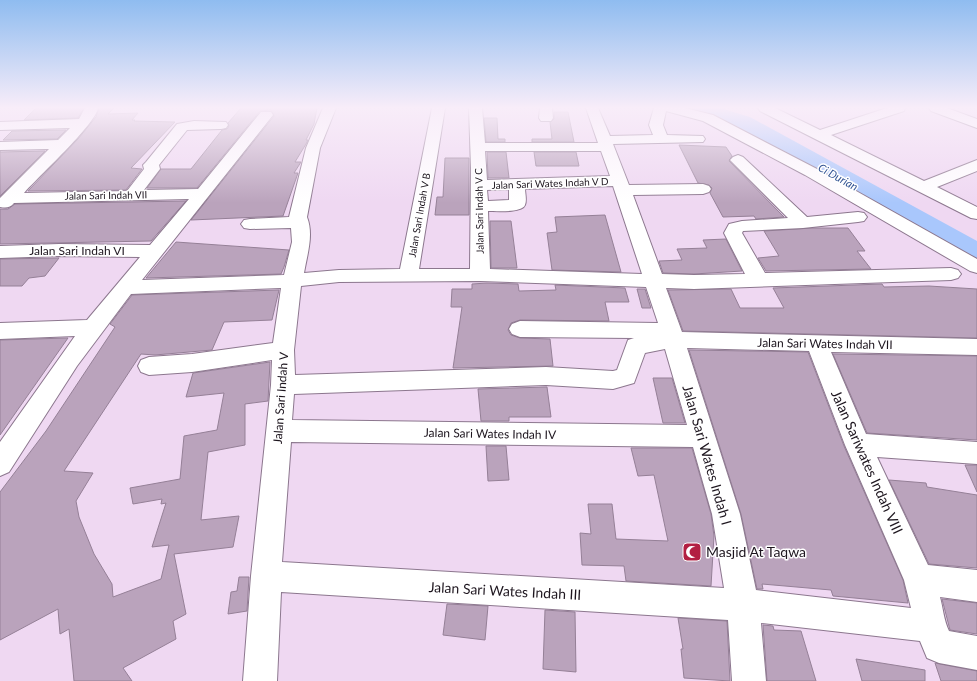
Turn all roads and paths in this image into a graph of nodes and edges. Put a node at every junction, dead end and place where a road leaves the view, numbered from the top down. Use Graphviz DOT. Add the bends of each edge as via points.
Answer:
graph roads {
  1 [pos="66,140"];
  2 [pos="172,140"];
  3 [pos="246,140"];
  4 [pos="316,140"];
  5 [pos="432,140"];
  6 [pos="477,140"];
  7 [pos="603,140"];
  8 [pos="653,140"];
  9 [pos="750,140"];
  10 [pos="828,140"];
  11 [pos="62,144"];
  12 [pos="605,144"];
  13 [pos="0,146"];
  14 [pos="478,147"];
  15 [pos="738,160"];
  16 [pos="977,165"];
  17 [pos="517,184"];
  18 [pos="479,185"];
  19 [pos="621,186"];
  20 [pos="924,187"];
  21 [pos="703,189"];
  22 [pos="202,194"];
  23 [pos="132,195"];
  24 [pos="5,203"];
  25 [pos="479,206"];
  26 [pos="977,214"];
  27 [pos="858,217"];
  28 [pos="300,222"];
  29 [pos="803,222"];
  30 [pos="250,224"];
  31 [pos="154,251"];
  32 [pos="0,252"];
  33 [pos="977,267"];
  34 [pos="951,274"];
  35 [pos="480,275"];
  36 [pos="408,276"];
  37 [pos="758,279"];
  38 [pos="292,281"];
  39 [pos="653,282"];
  40 [pos="126,287"];
  41 [pos="94,327"];
  42 [pos="520,329"];
  43 [pos="0,331"];
  44 [pos="672,335"];
  45 [pos="817,344"];
  46 [pos="977,347"];
  47 [pos="283,350"];
  48 [pos="149,366"];
  49 [pos="283,385"];
  50 [pos="279,433"];
  51 [pos="702,436"];
  52 [pos="858,445"];
  53 [pos="4,450"];
  54 [pos="977,453"];
  55 [pos="266,576"];
  56 [pos="919,579"];
  57 [pos="977,586"];
  58 [pos="743,605"];
  59 [pos="929,625"];
  60 [pos="977,653"];
  61 [pos="260,681"];
  62 [pos="749,681"];
  1 -- 11 [label="street"];
  2 -- 23 [label="street" via="151,165 152,169"];
  3 -- 22 [label="street"];
  4 -- 28 [label="street, Jalan Sari Indah V" via="298,217"];
  5 -- 36 [label="street, Jalan Sari Indah V B"];
  6 -- 14 [label="street, Jalan Sari Indah V C"];
  7 -- 12 [label="street, Jalan Sari Wates Indah I"];
  8 -- 12 [label="street"];
  9 -- 33 [label="street"];
  10 -- 20 [label="street"];
  11 -- 13 [label="street"];
  11 -- 24 [label="street"];
  12 -- 14 [label="street"];
  12 -- 19 [label="street, Jalan Sari Wates Indah I"];
  14 -- 18 [label="street, Jalan Sari Indah V C"];
  15 -- 29 [label="street"];
  16 -- 20 [label="street"];
  17 -- 18 [label="street, Jalan Sari Wates Indah V D"];
  17 -- 19 [label="street, Jalan Sari Wates Indah V D"];
  17 -- 25 [label="street" via="517,204"];
  18 -- 25 [label="street, Jalan Sari Indah V C"];
  19 -- 21 [label="street, Jalan Sari Wates Indah V D"];
  19 -- 39 [label="street, Jalan Sari Wates Indah I"];
  20 -- 26 [label="street"];
  22 -- 23 [label="street, Jalan Sari Indah VII"];
  22 -- 31 [label="street"];
  23 -- 24 [label="street, Jalan Sari Indah VII"];
  25 -- 35 [label="street, Jalan Sari Indah V C"];
  27 -- 29 [label="street"];
  28 -- 30 [label="street"];
  28 -- 38 [label="street, Jalan Sari Indah V" via="301,242"];
  29 -- 37 [label="street" via="735,228 733,233"];
  31 -- 32 [label="street, Jalan Sari Indah VI"];
  31 -- 40 [label="street"];
  34 -- 37 [label="street"];
  35 -- 36 [label="street"];
  35 -- 39 [label="street" via="559,276"];
  36 -- 38 [label="street" via="339,276"];
  37 -- 39 [label="street"];
  38 -- 40 [label="street"];
  38 -- 47 [label="street, Jalan Sari Indah V"];
  39 -- 44 [label="street, Jalan Sari Wates Indah I"];
  40 -- 41 [label="street"];
  41 -- 43 [label="street"];
  41 -- 53 [label="street"];
  42 -- 44 [label="street" via="593,328"];
  44 -- 45 [label="street, Jalan Sari Wates Indah VII"];
  44 -- 49 [label="street" via="636,346 626,377 613,380 546,376"];
  44 -- 51 [label="street, Jalan Sari Wates Indah I"];
  45 -- 46 [label="street, Jalan Sari Wates Indah VII"];
  45 -- 52 [label="street, Jalan Sariwates Indah VIII"];
  47 -- 48 [label="street" via="192,363"];
  47 -- 49 [label="street, Jalan Sari Indah V"];
  49 -- 50 [label="street, Jalan Sari Indah V"];
  50 -- 51 [label="street, Jalan Sari Wates Indah IV" via="294,431"];
  50 -- 55 [label="street, Jalan Sari Indah V"];
  51 -- 58 [label="street, Jalan Sari Wates Indah I" via="726,514"];
  52 -- 54 [label="street"];
  52 -- 56 [label="street, Jalan Sariwates Indah VIII"];
  55 -- 58 [label="street, Jalan Sari Wates Indah III"];
  55 -- 61 [label="street, Jalan Sari Indah V"];
  56 -- 57 [label="street"];
  56 -- 59 [label="street, Jalan Sariwates Indah VIII" via="929,614"];
  58 -- 59 [label="street, Jalan Sari Wates Indah III"];
  58 -- 62 [label="street, Jalan Sari Wates Indah I"];
  59 -- 60 [label="street, Jalan Sariwates Indah VIII" via="939,646"];
}
